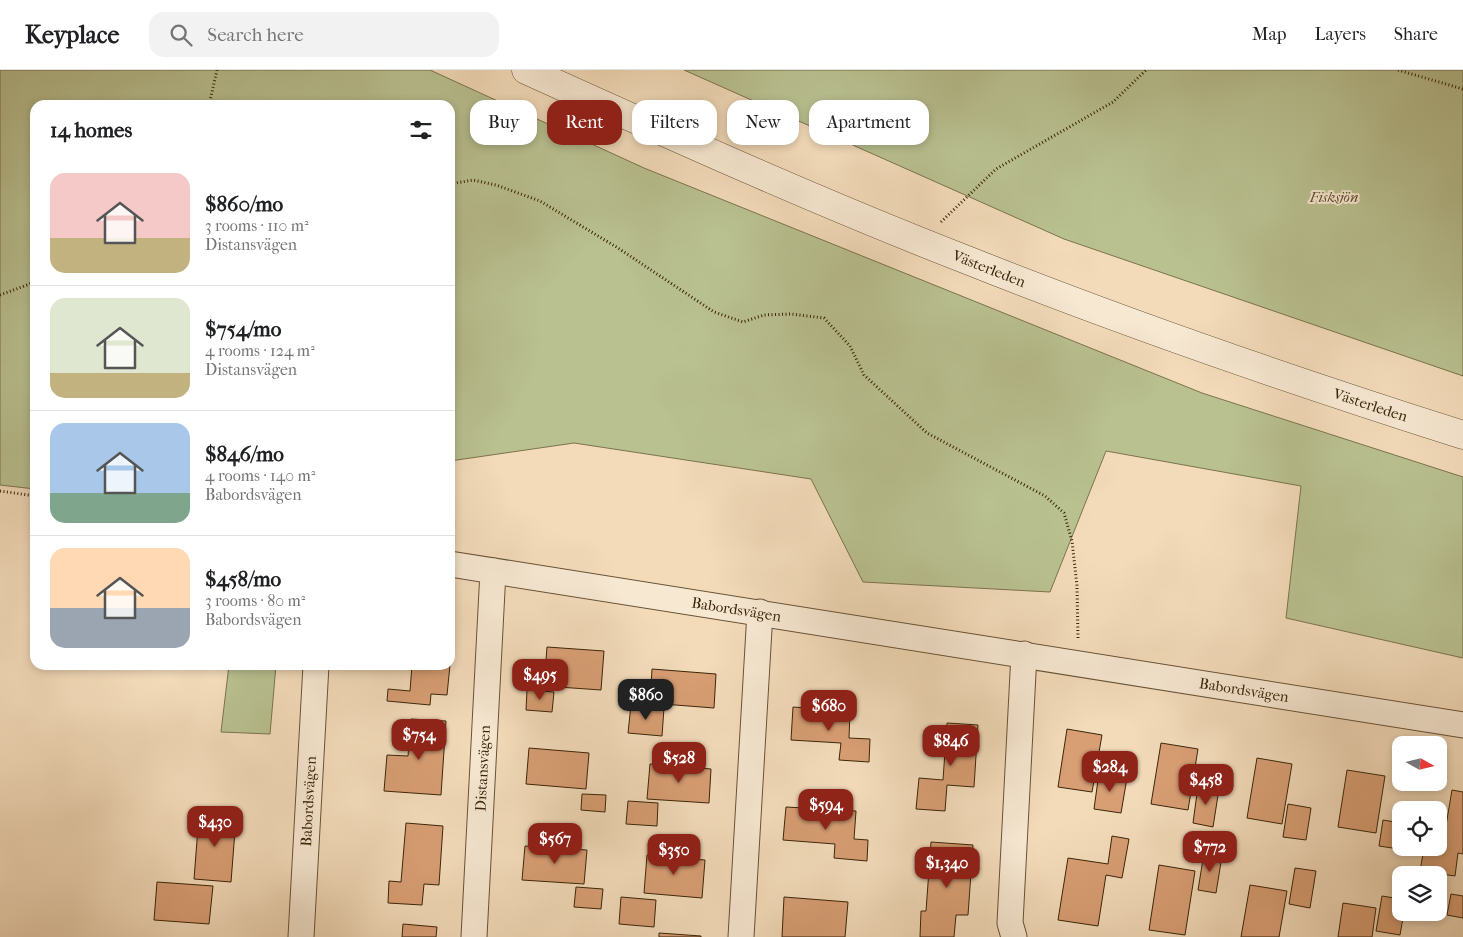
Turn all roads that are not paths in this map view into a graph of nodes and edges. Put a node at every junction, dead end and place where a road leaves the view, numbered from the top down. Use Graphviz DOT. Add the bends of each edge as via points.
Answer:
graph roads {
  1 [pos="526,70"];
  2 [pos="1463,435"];
  3 [pos="455,565"];
  4 [pos="493,570"];
  5 [pos="760,612"];
  6 [pos="1024,654"];
  7 [pos="316,670"];
  8 [pos="1463,726"];
  9 [pos="301,937"];
  10 [pos="474,937"];
  11 [pos="741,937"];
  12 [pos="1014,937"];
  1 -- 2 [label="street, Västerleden" via="674,137 928,244 1243,362"];
  3 -- 4 [label="street, Babordsvägen"];
  4 -- 5 [label="street, Babordsvägen"];
  4 -- 10 [label="street, Distansvägen"];
  5 -- 6 [label="street, Babordsvägen"];
  5 -- 11 [label="street"];
  6 -- 8 [label="street, Babordsvägen"];
  6 -- 12 [label="street" via="1010,923"];
  7 -- 9 [label="street, Babordsvägen"];
}
